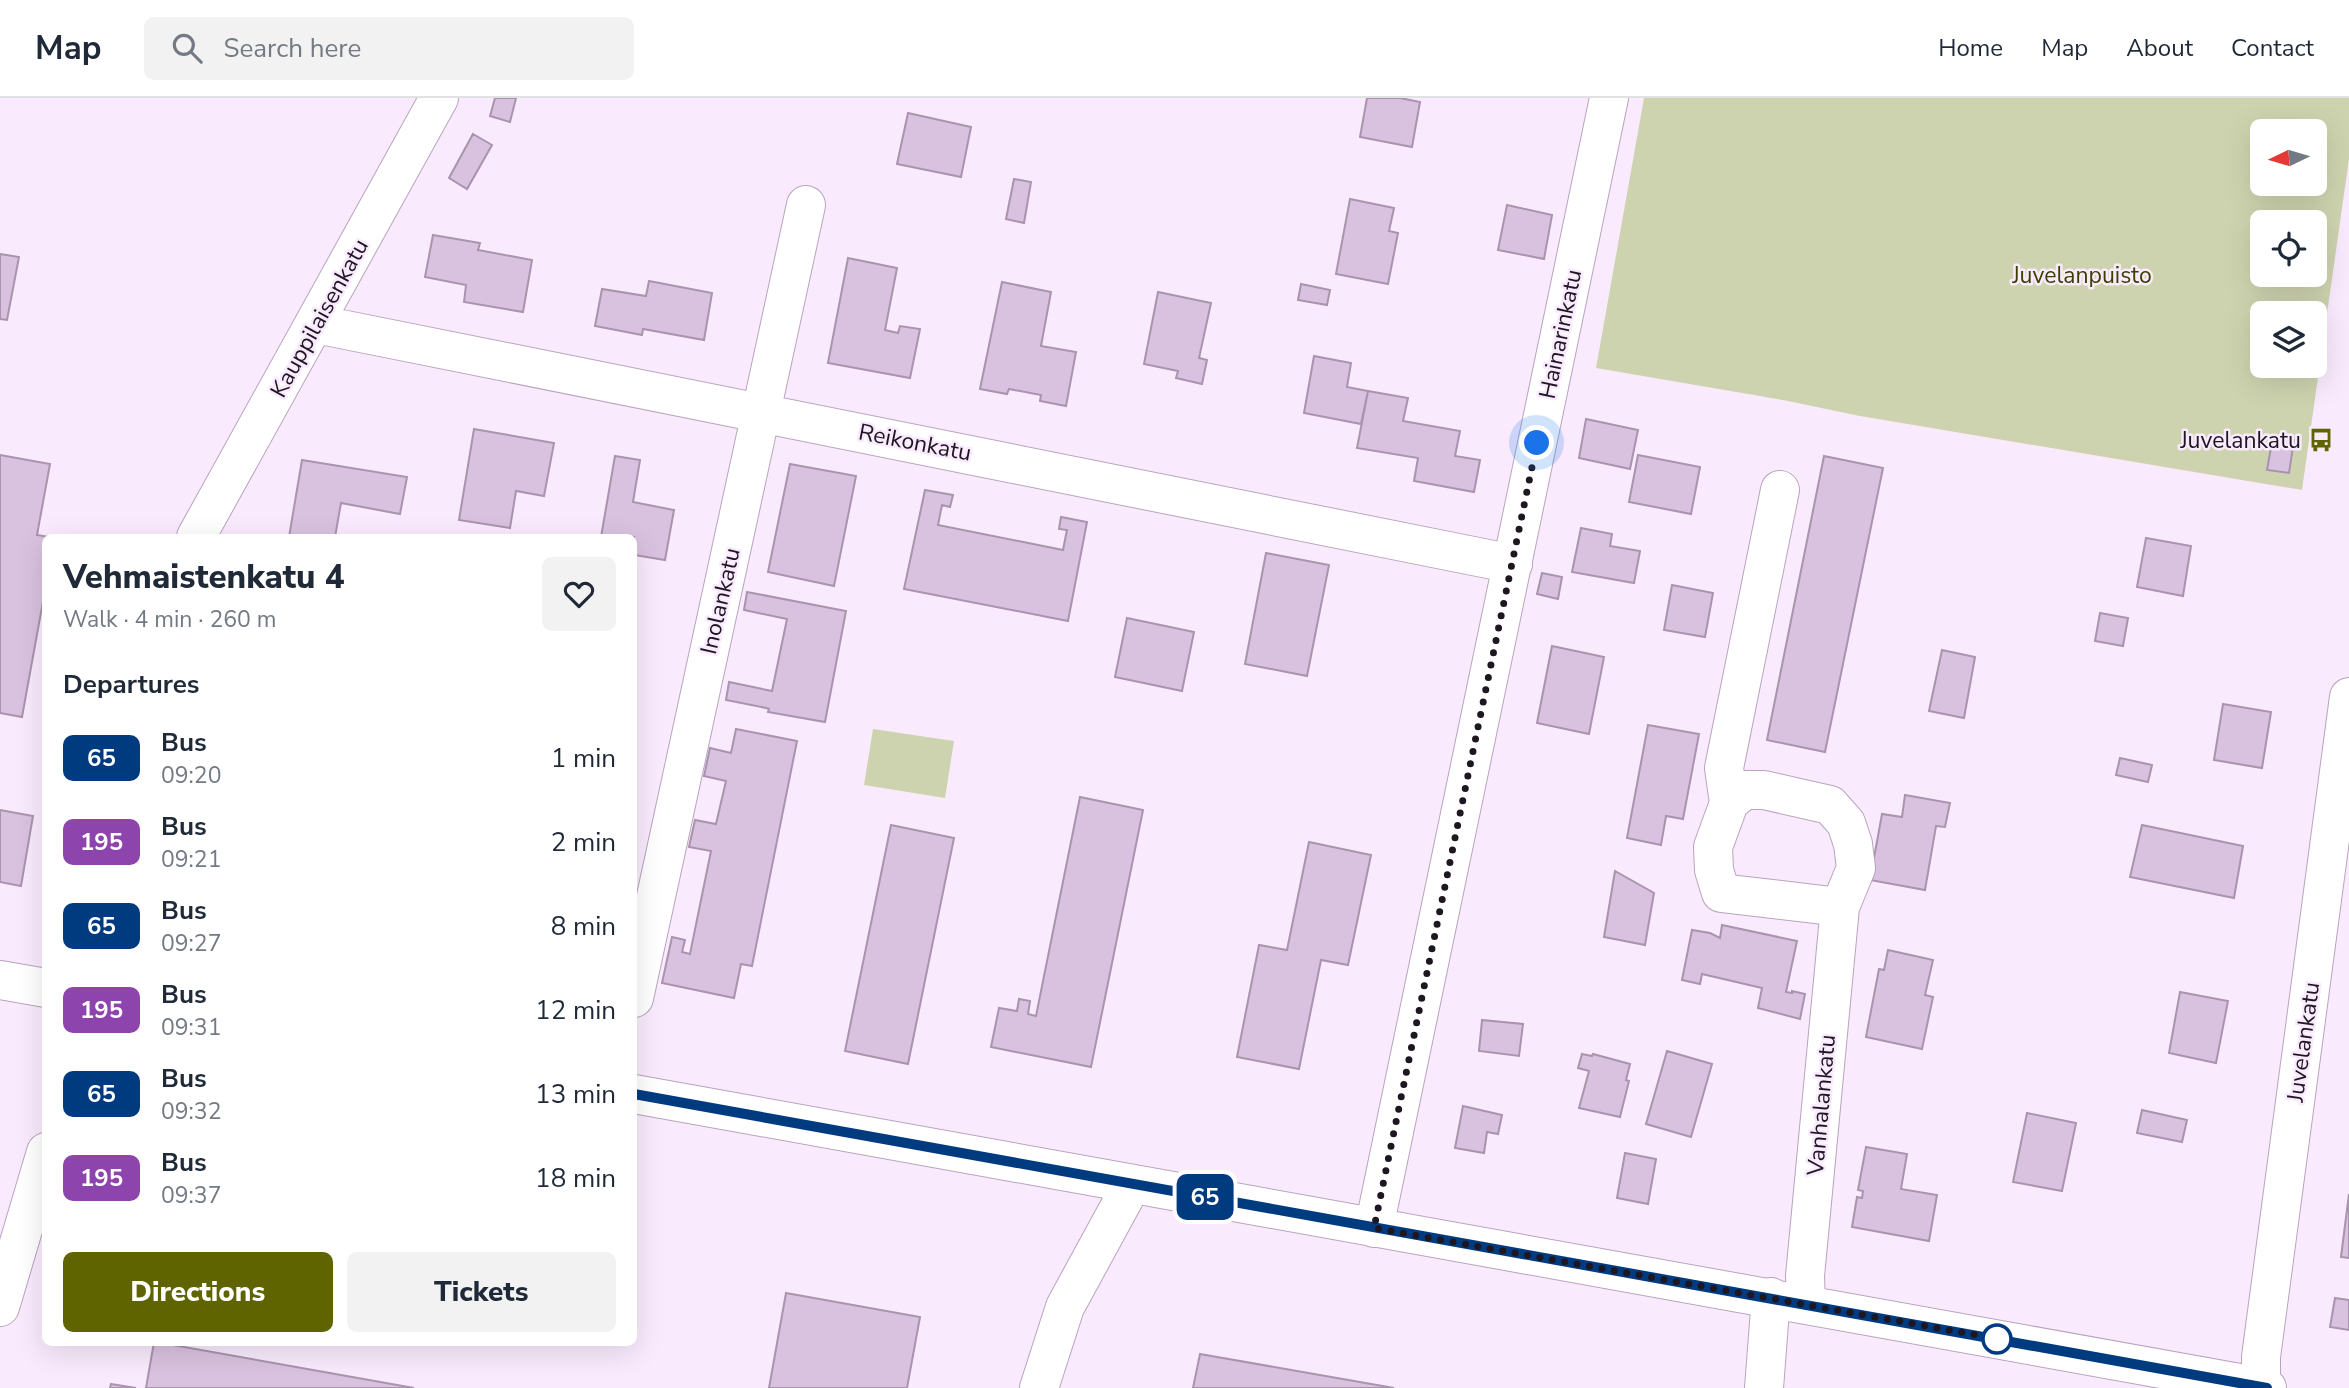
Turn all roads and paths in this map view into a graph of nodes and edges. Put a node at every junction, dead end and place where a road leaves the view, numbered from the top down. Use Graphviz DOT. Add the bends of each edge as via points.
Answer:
graph roads {
  1 [pos="439,98"];
  2 [pos="1609,98"];
  3 [pos="806,205"];
  4 [pos="316,324"];
  5 [pos="763,412"];
  6 [pos="1780,490"];
  7 [pos="198,534"];
  8 [pos="1513,564"];
  9 [pos="2349,697"];
  10 [pos="1728,803"];
  11 [pos="1840,907"];
  12 [pos="0,980"];
  13 [pos="637,984"];
  14 [pos="42,987"];
  15 [pos="637,1095"];
  16 [pos="42,1165"];
  17 [pos="1132,1184"];
  18 [pos="1374,1228"];
  19 [pos="1788,1301"];
  20 [pos="0,1307"];
  21 [pos="2253,1387"];
  22 [pos="1039,1388"];
  23 [pos="1764,1388"];
  1 -- 4 [label="street, Kauppilaisenkatu"];
  2 -- 8 [label="street, Hainarinkatu"];
  3 -- 5 [label="street, Inolankatu"];
  4 -- 5 [label="street, Reikonkatu"];
  4 -- 7 [label="street, Kauppilaisenkatu"];
  5 -- 8 [label="street, Reikonkatu"];
  5 -- 13 [label="street, Inolankatu"];
  6 -- 10 [label="street" via="1724,768"];
  8 -- 18 [label="street, Hainarinkatu"];
  9 -- 21 [label="street, Juvelankatu" via="2261,1357"];
  10 -- 11 [label="street" via="1713,847 1721,894"];
  10 -- 11 [label="street, Vanhalankatu" via="1744,790 1764,790 1830,805 1846,823 1856,868"];
  11 -- 19 [label="street, Vanhalankatu" via="1805,1276"];
  12 -- 14 [label="street"];
  15 -- 17 [label="street"];
  16 -- 20 [label="street"];
  17 -- 18 [label="street"];
  17 -- 22 [label="street" via="1065,1307"];
  18 -- 19 [label="street"];
  19 -- 21 [label="street"];
  19 -- 23 [label="street, Vanhalankatu"];
}
